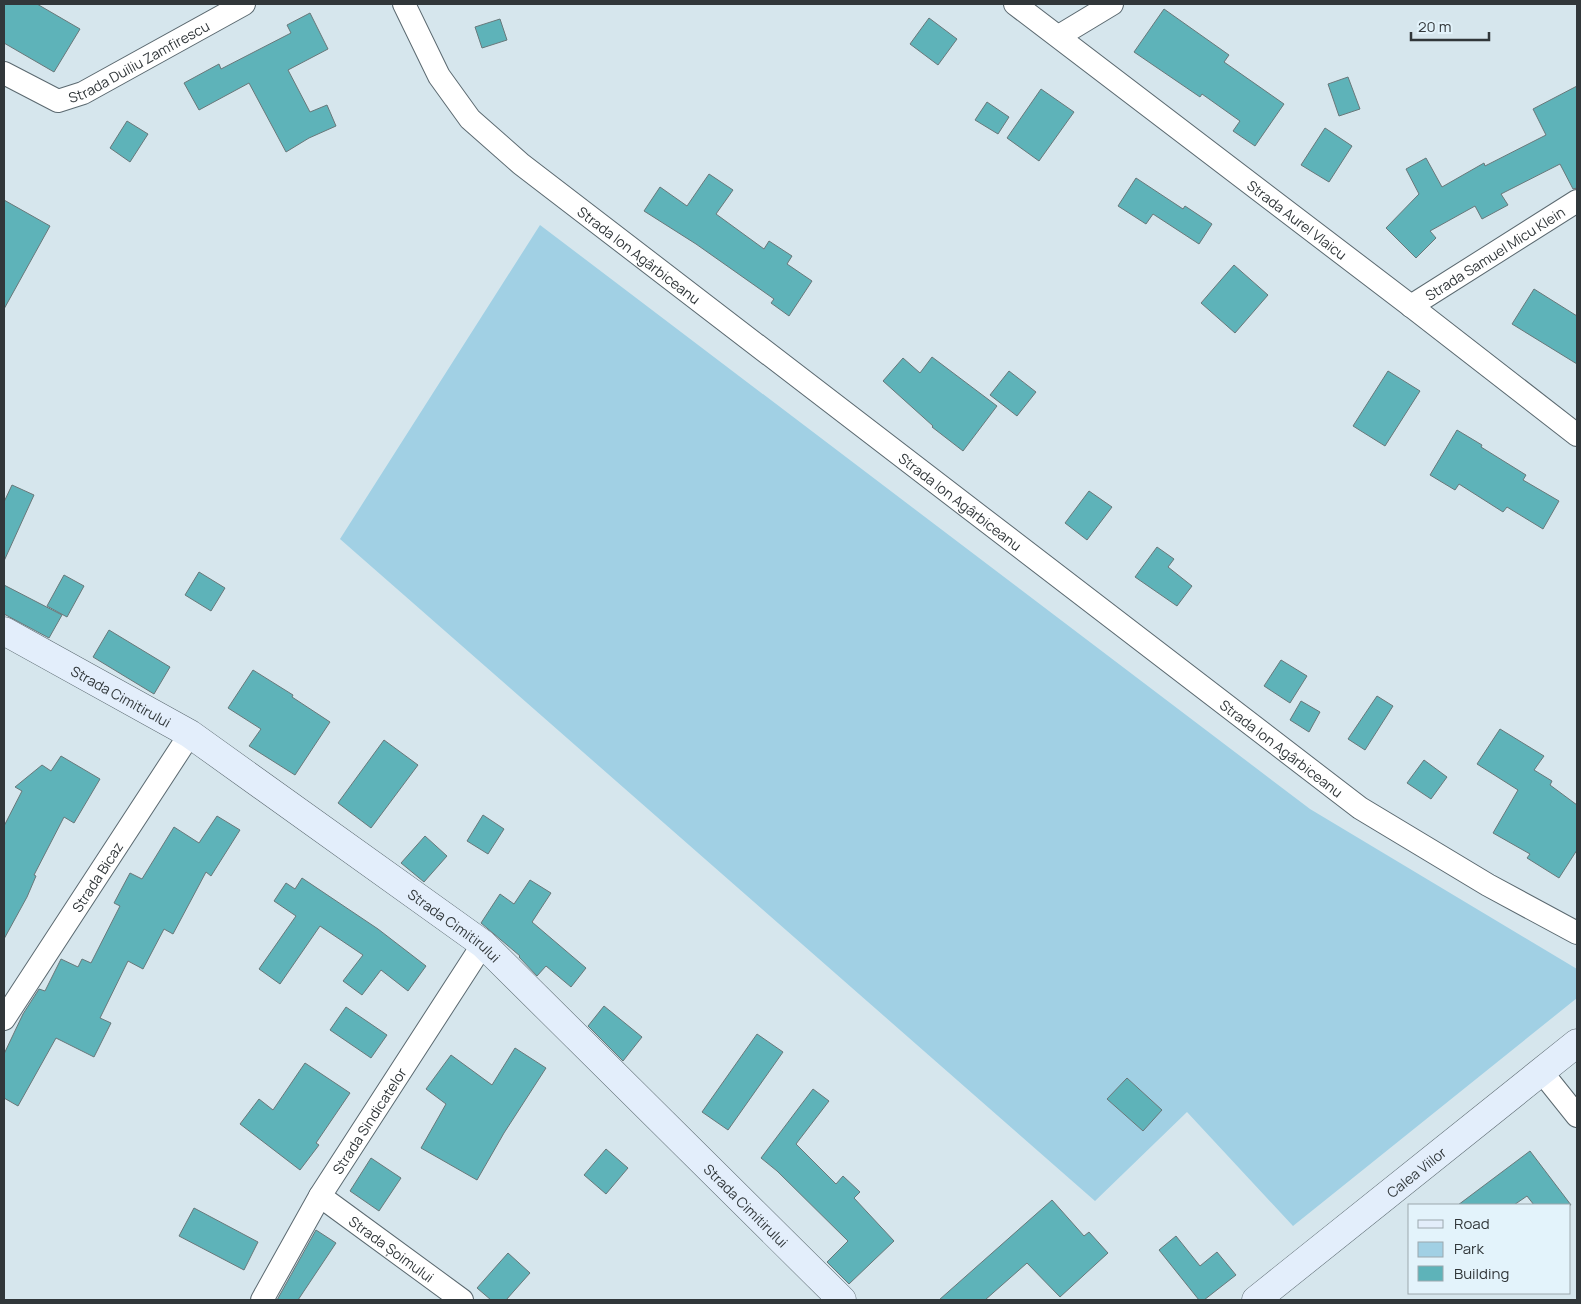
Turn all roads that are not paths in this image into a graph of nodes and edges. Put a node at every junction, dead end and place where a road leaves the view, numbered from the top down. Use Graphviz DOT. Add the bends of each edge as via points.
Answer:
graph roads {
  1 [pos="244,4"];
  2 [pos="404,4"];
  3 [pos="1015,4"];
  4 [pos="1112,4"];
  5 [pos="1059,36"];
  6 [pos="4,72"];
  7 [pos="1577,201"];
  8 [pos="1411,306"];
  9 [pos="1577,436"];
  10 [pos="4,630"];
  11 [pos="190,734"];
  12 [pos="1577,932"];
  13 [pos="483,944"];
  14 [pos="4,1019"];
  15 [pos="1577,1044"];
  16 [pos="1541,1071"];
  17 [pos="1577,1116"];
  18 [pos="320,1196"];
  19 [pos="262,1300"];
  20 [pos="462,1300"];
  21 [pos="842,1300"];
  22 [pos="1256,1300"];
  1 -- 6 [label="street, Strada Duiliu Zamfirescu" via="84,93 58,101"];
  2 -- 12 [label="street, Strada Ion Agârbiceanu" via="439,76 470,119 521,164 1360,808 1488,885"];
  3 -- 5 [label="street, Strada Aurel Vlaicu"];
  4 -- 5 [label="street"];
  5 -- 8 [label="street, Strada Aurel Vlaicu"];
  7 -- 8 [label="street, Strada Samuel Micu Klein"];
  8 -- 9 [label="street, Strada Aurel Vlaicu"];
  10 -- 11 [label="street, Strada Cimitirului"];
  11 -- 13 [label="street, Strada Cimitirului"];
  11 -- 14 [label="street, Strada Bicaz"];
  13 -- 18 [label="street, Strada Sindicatelor"];
  13 -- 21 [label="street, Strada Cimitirului"];
  15 -- 16 [label="street, Calea Viilor"];
  16 -- 17 [label="street"];
  16 -- 22 [label="street, Calea Viilor"];
  18 -- 19 [label="street, Strada Sindicatelor"];
  18 -- 20 [label="street, Strada Șoimului"];
}
